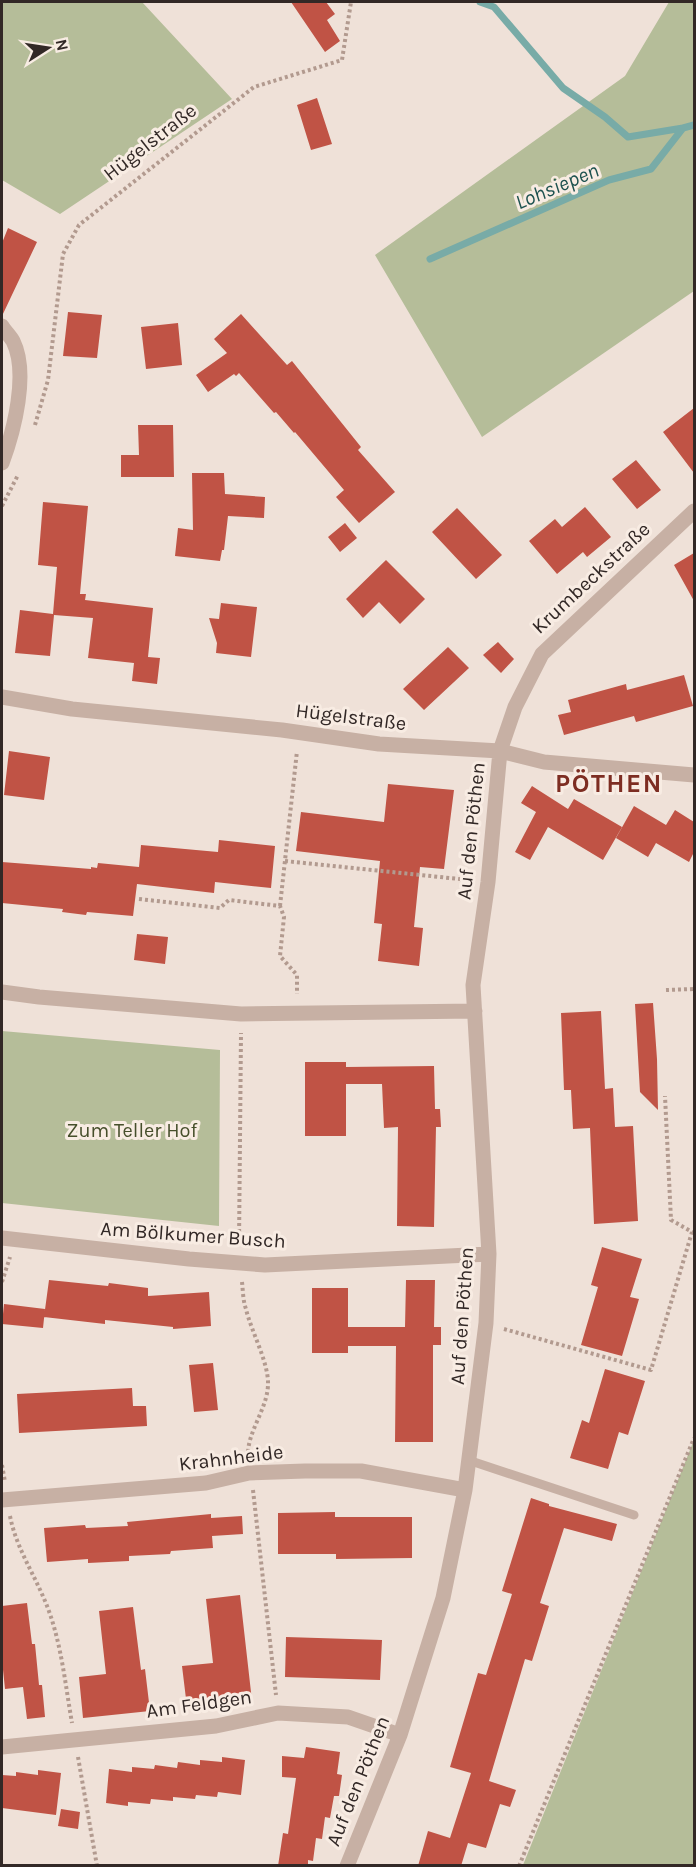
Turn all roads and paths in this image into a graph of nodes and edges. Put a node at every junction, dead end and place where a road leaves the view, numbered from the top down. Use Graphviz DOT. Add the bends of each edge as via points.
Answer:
graph roads {
  1 [pos="351,2"];
  2 [pos="2,326"];
  3 [pos="48,380"];
  4 [pos="2,463"];
  5 [pos="694,511"];
  6 [pos="2,697"];
  7 [pos="300,732"];
  8 [pos="500,751"];
  9 [pos="694,775"];
  10 [pos="285,861"];
  11 [pos="488,882"];
  12 [pos="139,899"];
  13 [pos="279,906"];
  14 [pos="694,989"];
  15 [pos="666,990"];
  16 [pos="2,992"];
  17 [pos="475,1011"];
  18 [pos="296,1013"];
  19 [pos="665,1096"];
  20 [pos="8,1239"];
  21 [pos="489,1254"];
  22 [pos="2,1282"];
  23 [pos="486,1323"];
  24 [pos="694,1438"];
  25 [pos="468,1460"];
  26 [pos="2,1465"];
  27 [pos="249,1473"];
  28 [pos="465,1490"];
  29 [pos="4,1500"];
  30 [pos="634,1515"];
  31 [pos="278,1713"];
  32 [pos="400,1735"];
  33 [pos="75,1739"];
  34 [pos="2,1747"];
  35 [pos="97,1866"];
  36 [pos="347,1866"];
  37 [pos="519,1866"];
  1 -- 3 [label="path, Hügelstraße" via="342,60 254,87 79,225 63,254"];
  2 -- 4 [label="street" via="13,341 21,373 12,435"];
  5 -- 8 [label="street, Krumbeckstraße" via="542,654 515,707"];
  6 -- 7 [label="street, Hügelstraße" via="72,709"];
  7 -- 8 [label="street, Hügelstraße" via="379,744"];
  7 -- 10 [label="path"];
  8 -- 9 [label="street, Hügelstraße" via="544,762"];
  8 -- 11 [label="street, Auf den Pöthen"];
  10 -- 11 [label="path"];
  10 -- 13 [label="path"];
  11 -- 17 [label="street, Auf den Pöthen" via="473,985"];
  12 -- 13 [label="path" via="220,908 229,900"];
  13 -- 18 [label="path" via="284,917 280,956 297,975"];
  14 -- 15 [label="path"];
  16 -- 18 [label="street" via="241,1014"];
  17 -- 18 [label="street"];
  17 -- 21 [label="street, Auf den Pöthen"];
  19 -- 23 [label="path" via="671,1220 692,1232 651,1370"];
  20 -- 21 [label="street, Am Bölkumer Busch" via="265,1265"];
  20 -- 22 [label="path"];
  21 -- 23 [label="street, Auf den Pöthen"];
  23 -- 25 [label="street, Auf den Pöthen"];
  24 -- 37 [label="path"];
  25 -- 28 [label="street, Auf den Pöthen"];
  25 -- 30 [label="lane"];
  26 -- 29 [label="path"];
  27 -- 28 [label="street, Krahnheide" via="361,1472"];
  27 -- 29 [label="street, Krahnheide" via="206,1483"];
  27 -- 31 [label="path"];
  28 -- 32 [label="street, Auf den Pöthen" via="443,1598"];
  29 -- 33 [label="path" via="14,1535 52,1621"];
  31 -- 32 [label="street, Am Feldgen" via="348,1717"];
  31 -- 33 [label="street, Am Feldgen" via="216,1726"];
  32 -- 36 [label="street, Auf den Pöthen"];
  33 -- 34 [label="street, Am Feldgen"];
  33 -- 35 [label="path"];
}
